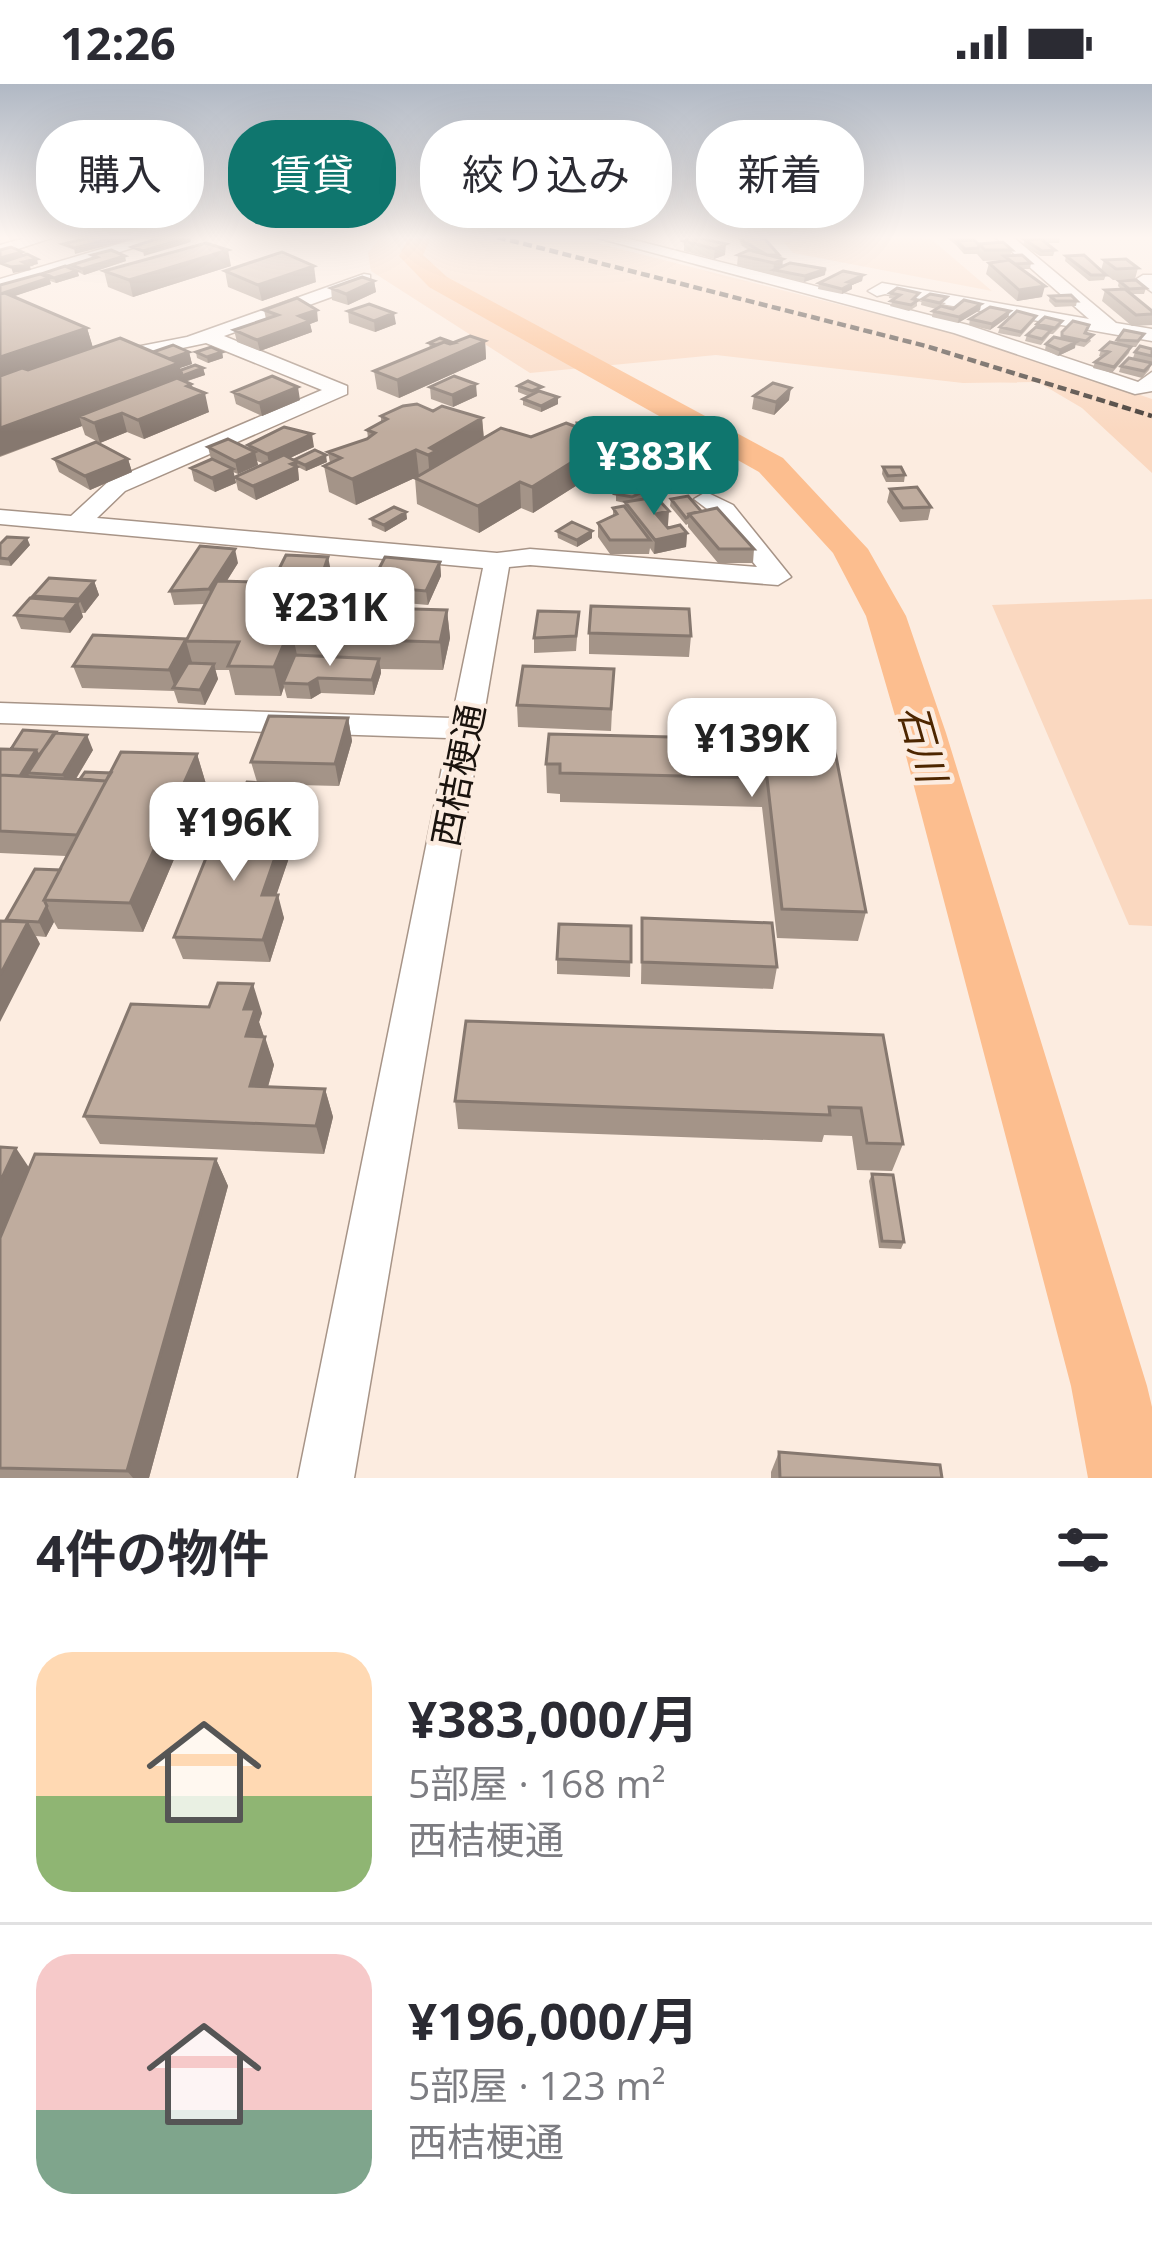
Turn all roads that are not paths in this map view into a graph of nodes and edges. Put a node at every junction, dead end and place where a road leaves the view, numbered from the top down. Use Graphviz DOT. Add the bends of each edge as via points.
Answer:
graph roads {
  1 [pos="300,302"];
  2 [pos="856,302"];
  3 [pos="938,302"];
  4 [pos="1059,302"];
  5 [pos="860,303"];
  6 [pos="1018,306"];
  7 [pos="1152,334"];
  8 [pos="206,336"];
  9 [pos="1093,341"];
  10 [pos="85,365"];
  11 [pos="1152,378"];
  12 [pos="706,499"];
  13 [pos="0,517"];
  14 [pos="77,524"];
  15 [pos="496,562"];
  16 [pos="0,713"];
  17 [pos="467,729"];
  18 [pos="326,1478"];
  1 -- 8 [label="street"];
  2 -- 5 [label="street"];
  3 -- 9 [label="street"];
  4 -- 9 [label="street"];
  5 -- 9 [label="street" via="961,329"];
  6 -- 9 [label="street"];
  7 -- 9 [label="street"];
  8 -- 10 [label="street"];
  8 -- 14 [label="street" via="340,391 117,486"];
  9 -- 11 [label="street" via="1142,390"];
  12 -- 15 [label="street" via="778,577 530,557"];
  13 -- 14 [label="street"];
  14 -- 15 [label="street"];
  15 -- 17 [label="street, 西桔梗通"];
  16 -- 17 [label="street"];
  17 -- 18 [label="street, 西桔梗通"];
}
